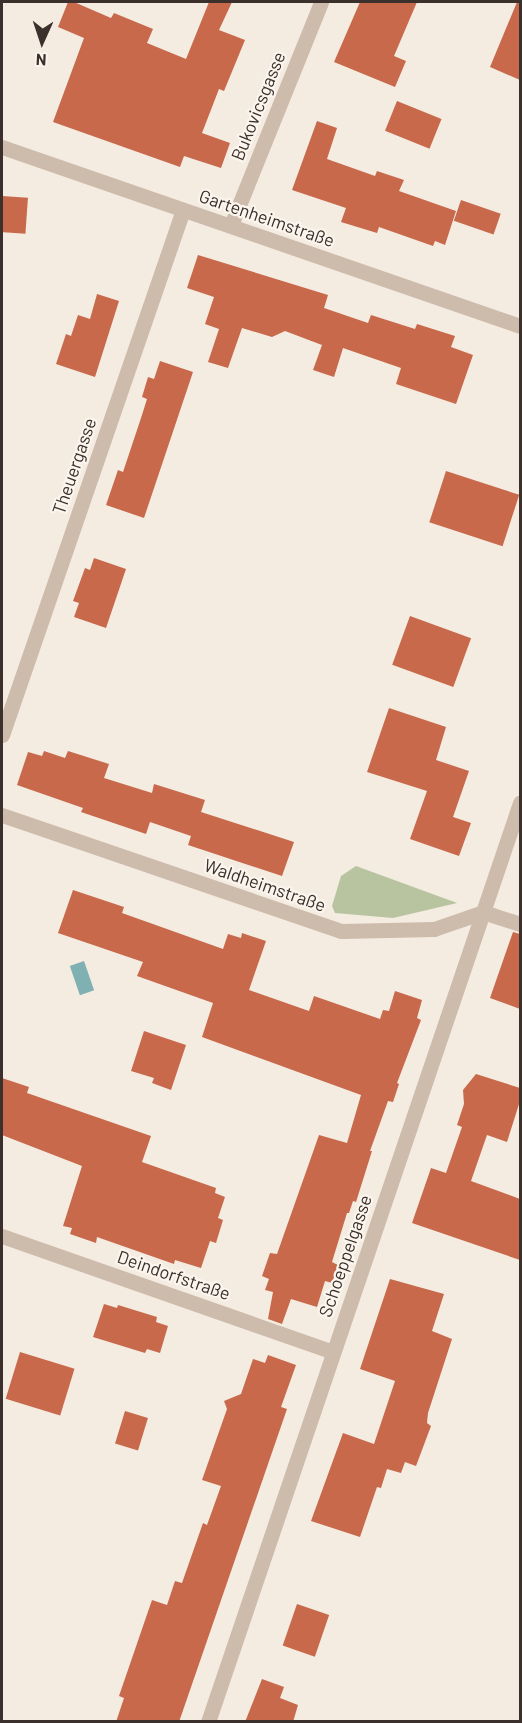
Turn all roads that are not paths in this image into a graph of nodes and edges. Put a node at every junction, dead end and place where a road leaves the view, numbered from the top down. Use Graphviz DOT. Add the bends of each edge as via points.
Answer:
graph roads {
  1 [pos="321,2"];
  2 [pos="2,147"];
  3 [pos="183,210"];
  4 [pos="231,225"];
  5 [pos="520,326"];
  6 [pos="2,735"];
  7 [pos="520,803"];
  8 [pos="2,815"];
  9 [pos="483,912"];
  10 [pos="520,924"];
  11 [pos="2,1236"];
  12 [pos="333,1352"];
  13 [pos="208,1722"];
  1 -- 4 [label="street, Bukovicsgasse"];
  2 -- 3 [label="street, Gartenheimstraße"];
  3 -- 4 [label="street, Gartenheimstraße"];
  3 -- 6 [label="street, Theuergasse"];
  4 -- 5 [label="street, Gartenheimstraße"];
  7 -- 9 [label="street, Schoeppelgasse"];
  8 -- 9 [label="street, Waldheimstraße" via="341,932 434,929"];
  9 -- 10 [label="street"];
  9 -- 12 [label="street, Schoeppelgasse"];
  11 -- 12 [label="street, Deindorfstraße"];
  12 -- 13 [label="street, Schoeppelgasse"];
}
